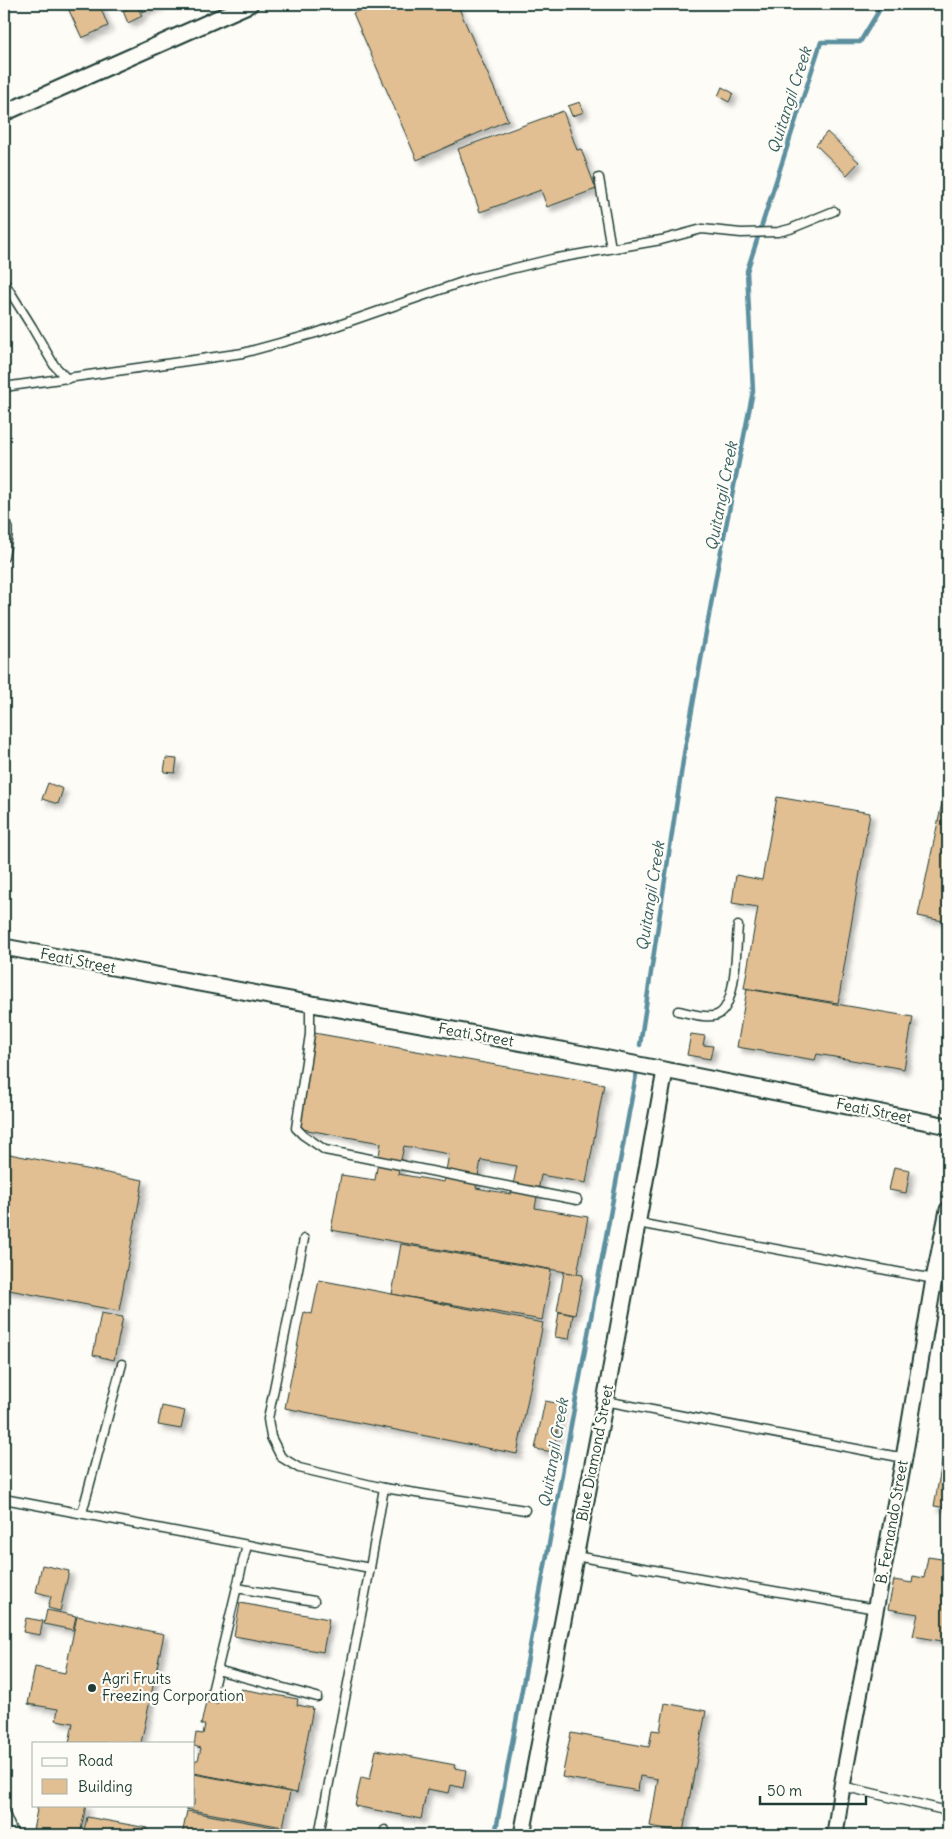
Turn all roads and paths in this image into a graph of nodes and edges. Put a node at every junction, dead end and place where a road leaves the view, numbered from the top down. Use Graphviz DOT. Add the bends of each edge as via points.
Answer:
graph roads {
  1 [pos="250,4"];
  2 [pos="4,113"];
  3 [pos="599,178"];
  4 [pos="834,211"];
  5 [pos="611,248"];
  6 [pos="4,282"];
  7 [pos="67,378"];
  8 [pos="4,387"];
  9 [pos="4,517"];
  10 [pos="4,557"];
  11 [pos="738,926"];
  12 [pos="4,947"];
  13 [pos="310,1004"];
  14 [pos="678,1011"];
  15 [pos="665,1071"];
  16 [pos="948,1126"];
  17 [pos="577,1200"];
  18 [pos="948,1210"];
  19 [pos="638,1223"];
  20 [pos="304,1239"];
  21 [pos="934,1279"];
  22 [pos="122,1364"];
  23 [pos="605,1401"];
  24 [pos="904,1458"];
  25 [pos="384,1488"];
  26 [pos="4,1499"];
  27 [pos="526,1510"];
  28 [pos="82,1513"];
  29 [pos="247,1545"];
  30 [pos="575,1556"];
  31 [pos="370,1568"];
  32 [pos="237,1588"];
  33 [pos="314,1600"];
  34 [pos="876,1609"];
  35 [pos="218,1670"];
  36 [pos="211,1696"];
  37 [pos="317,1697"];
  38 [pos="842,1786"];
  39 [pos="948,1811"];
  40 [pos="4,1812"];
  41 [pos="14,1835"];
  42 [pos="319,1835"];
  43 [pos="522,1835"];
  44 [pos="835,1835"];
  1 -- 2 [label="street"];
  3 -- 5 [label="lane"];
  4 -- 5 [label="lane" via="790,229 766,233 702,229"];
  5 -- 7 [label="lane" via="474,278 316,333 243,353"];
  6 -- 7 [label="lane" via="54,365"];
  7 -- 8 [label="lane"];
  9 -- 10 [label="lane" via="8,531"];
  11 -- 14 [label="lane" via="732,990 727,1007 719,1015 707,1016"];
  12 -- 13 [label="street, Feati Street"];
  13 -- 15 [label="street, Feati Street"];
  13 -- 17 [label="lane" via="310,1034 296,1128 311,1141 325,1150"];
  15 -- 16 [label="street, Feati Street"];
  15 -- 19 [label="street, Blue Diamond Street"];
  18 -- 21 [label="street, B. Fernando Street"];
  19 -- 21 [label="lane"];
  19 -- 23 [label="street, Blue Diamond Street"];
  20 -- 25 [label="lane" via="268,1419 271,1437 281,1457 299,1468"];
  21 -- 24 [label="street, B. Fernando Street"];
  22 -- 28 [label="lane"];
  23 -- 24 [label="lane"];
  23 -- 30 [label="street, Blue Diamond Street"];
  24 -- 34 [label="street, B. Fernando Street"];
  25 -- 27 [label="lane"];
  25 -- 31 [label="lane"];
  26 -- 28 [label="lane"];
  28 -- 29 [label="lane"];
  29 -- 31 [label="lane"];
  29 -- 32 [label="lane"];
  30 -- 34 [label="lane"];
  30 -- 43 [label="street, Blue Diamond Street"];
  31 -- 42 [label="lane"];
  32 -- 33 [label="lane"];
  32 -- 35 [label="lane"];
  34 -- 38 [label="street, B. Fernando Street"];
  35 -- 36 [label="lane"];
  35 -- 37 [label="lane"];
  38 -- 39 [label="lane"];
  38 -- 44 [label="street, B. Fernando Street"];
  40 -- 41 [label="lane"];
}
